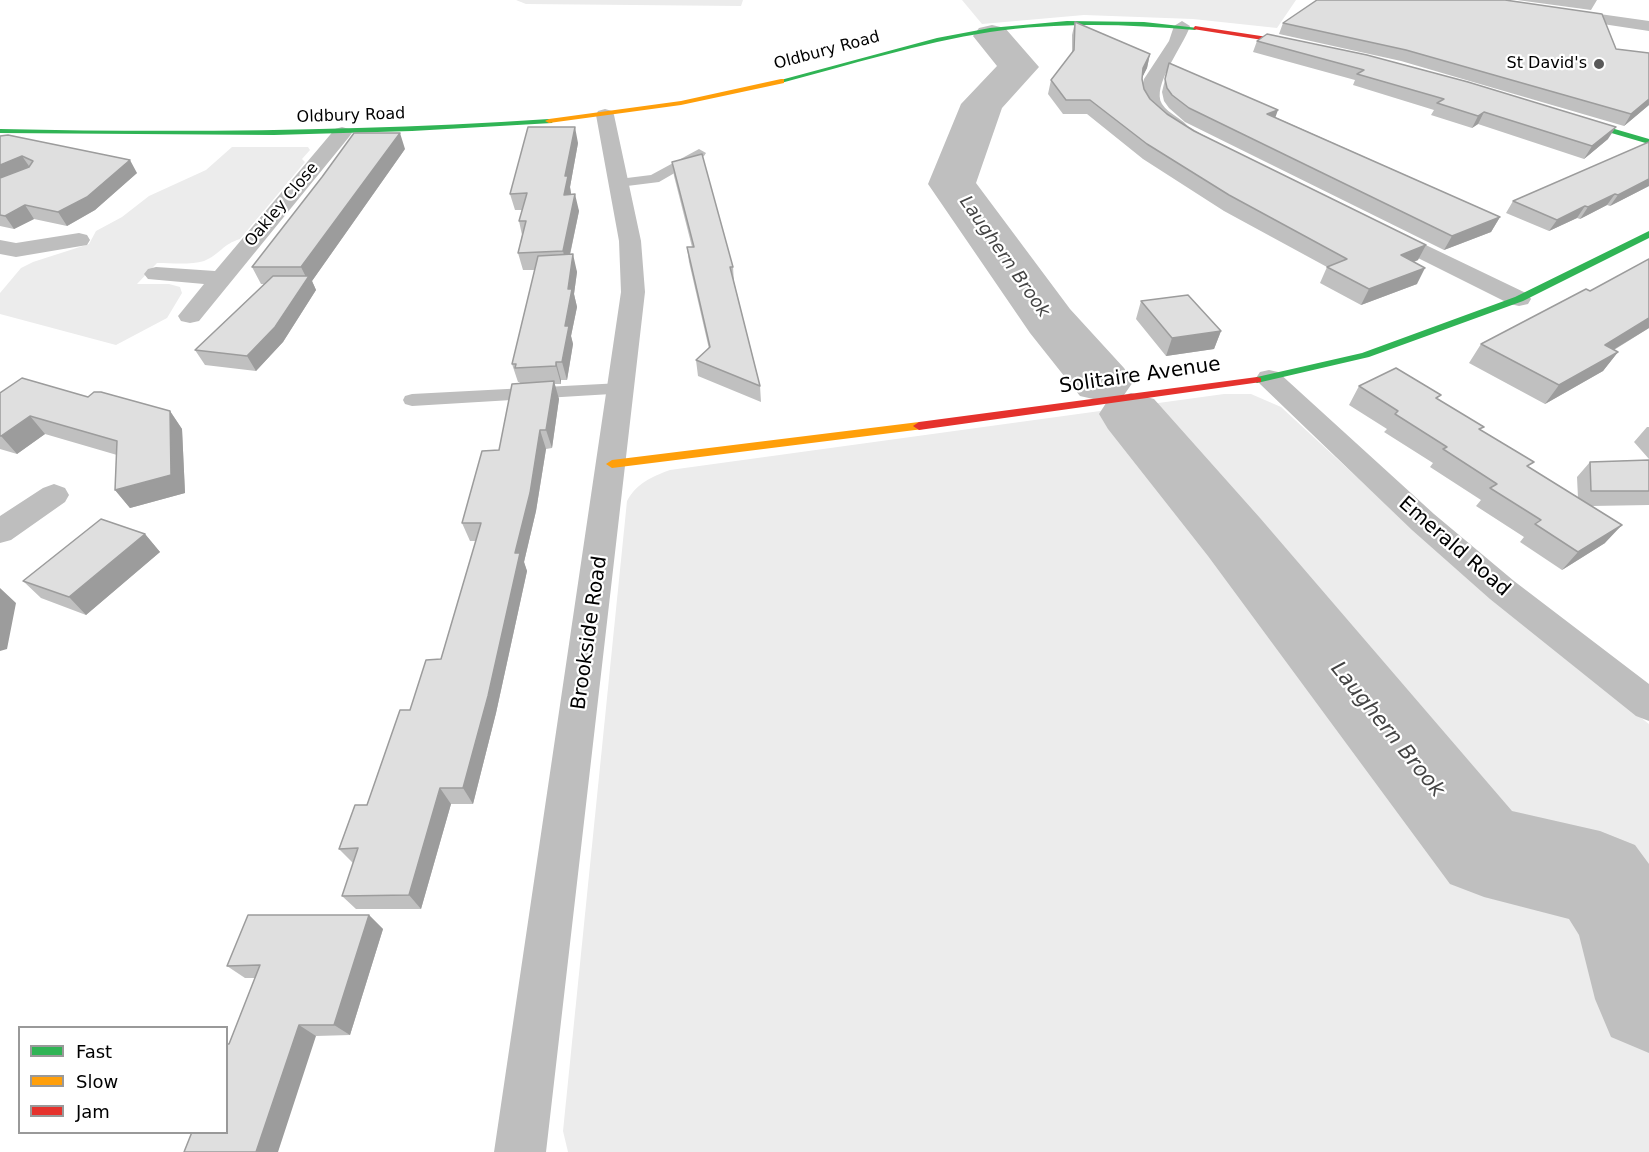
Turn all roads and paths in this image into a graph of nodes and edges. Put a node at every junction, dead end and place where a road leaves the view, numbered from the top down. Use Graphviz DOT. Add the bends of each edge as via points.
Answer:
graph roads {
  1 [pos="1470,0"];
  2 [pos="1635,8"];
  3 [pos="1182,26"];
  4 [pos="1647,29"];
  5 [pos="1318,47"];
  6 [pos="605,115"];
  7 [pos="1559,115"];
  8 [pos="0,131"];
  9 [pos="342,133"];
  10 [pos="1198,139"];
  11 [pos="1649,142"];
  12 [pos="699,153"];
  13 [pos="619,183"];
  14 [pos="1364,222"];
  15 [pos="1649,234"];
  16 [pos="79,240"];
  17 [pos="8,248"];
  18 [pos="0,267"];
  19 [pos="156,274"];
  20 [pos="222,278"];
  21 [pos="1519,299"];
  22 [pos="190,316"];
  23 [pos="1269,378"];
  24 [pos="621,389"];
  25 [pos="412,400"];
  26 [pos="612,464"];
  27 [pos="54,495"];
  28 [pos="0,533"];
  29 [pos="1649,705"];
  30 [pos="520,1152"];
  1 -- 4 [label="street"];
  2 -- 4 [label="street"];
  3 -- 5 [label="street, Oldbury Road" via="1236,31"];
  3 -- 6 [label="street, Oldbury Road" via="1108,21 1022,26 941,39 751,89"];
  3 -- 10 [label="street" via="1179,41 1155,72 1149,91 1152,107"];
  6 -- 9 [label="street, Oldbury Road"];
  6 -- 13 [label="street, Brookside Road"];
  7 -- 11 [label="street"];
  8 -- 9 [label="street, Oldbury Road" via="149,136"];
  9 -- 20 [label="street, Oakley Close"];
  12 -- 13 [label="lane" via="654,179"];
  13 -- 24 [label="street, Brookside Road" via="630,241 633,292"];
  14 -- 21 [label="street"];
  15 -- 21 [label="street, Solitaire Avenue"];
  16 -- 17 [label="street"];
  17 -- 18 [label="street"];
  19 -- 20 [label="street"];
  20 -- 22 [label="street, Oakley Close"];
  21 -- 23 [label="street, Solitaire Avenue" via="1365,355"];
  23 -- 26 [label="street, Solitaire Avenue"];
  23 -- 29 [label="street, Emerald Road" via="1502,590"];
  24 -- 25 [label="lane"];
  24 -- 26 [label="street, Brookside Road"];
  26 -- 30 [label="street, Brookside Road"];
  27 -- 28 [label="street"];
}
